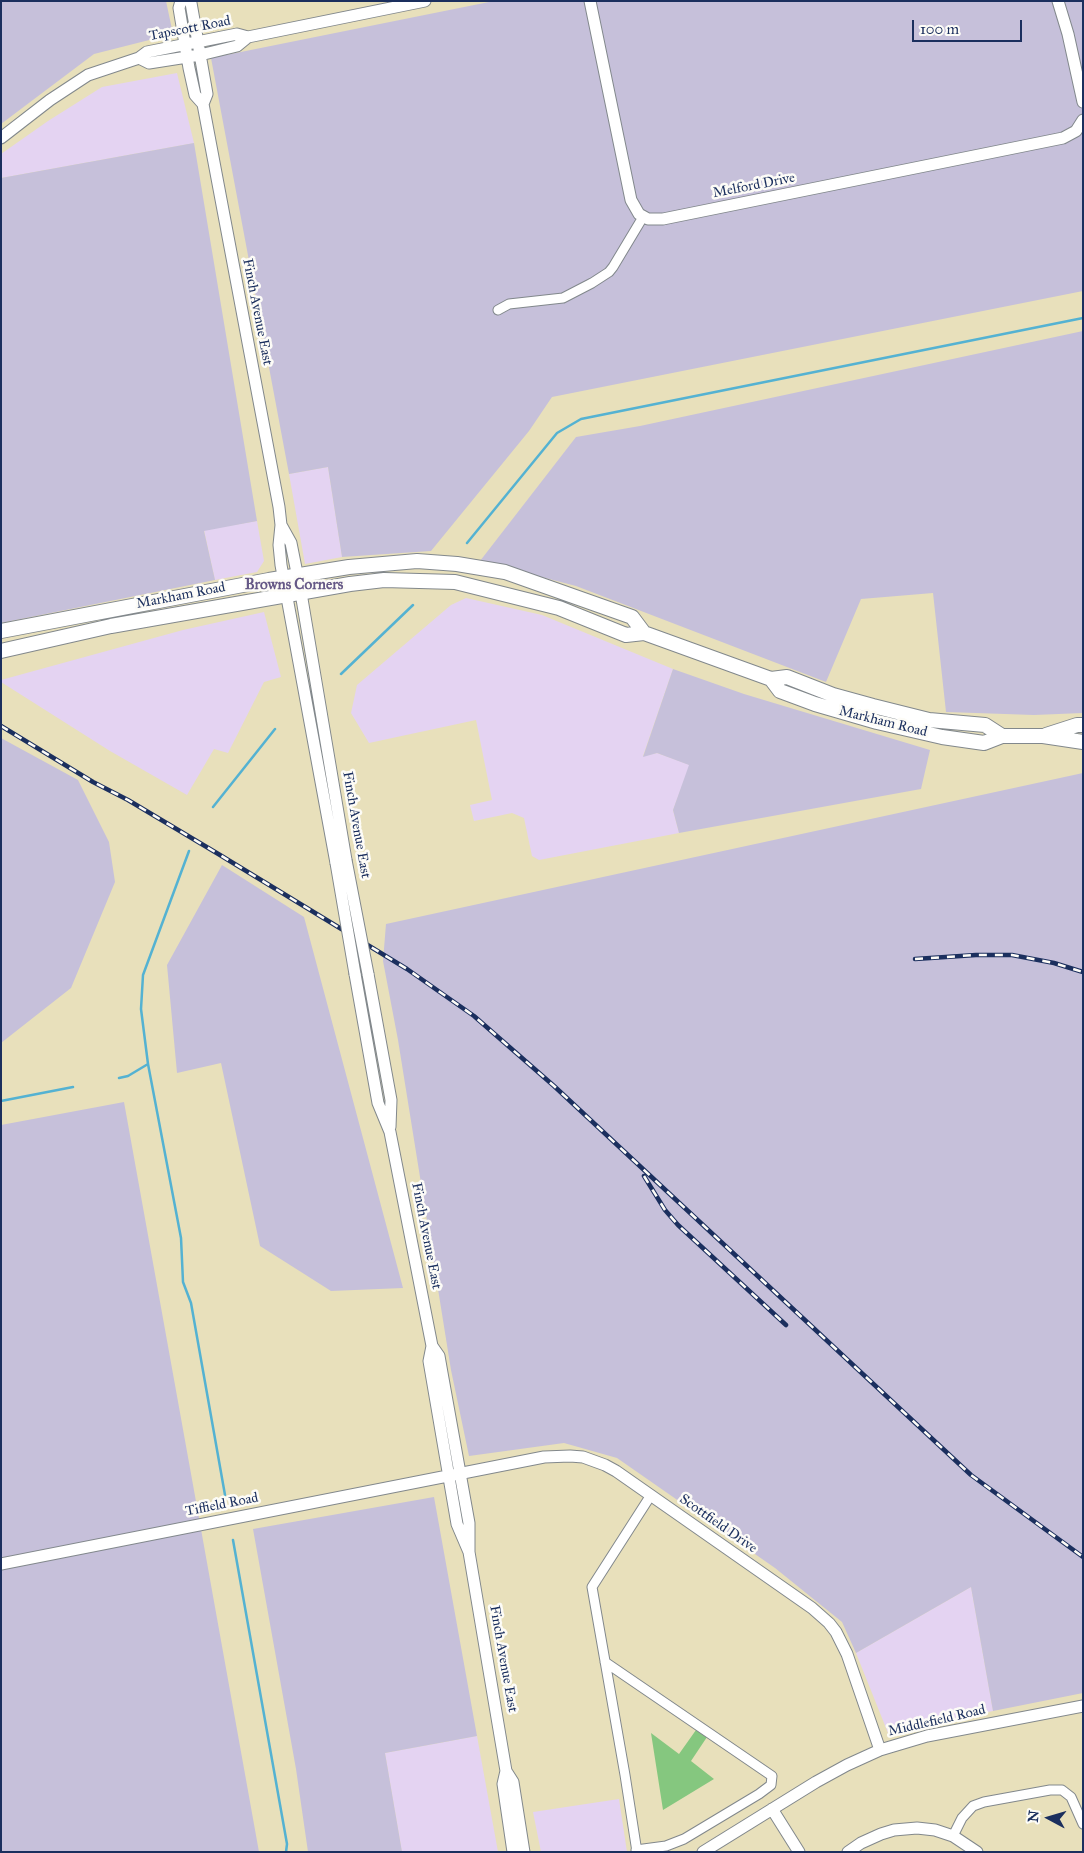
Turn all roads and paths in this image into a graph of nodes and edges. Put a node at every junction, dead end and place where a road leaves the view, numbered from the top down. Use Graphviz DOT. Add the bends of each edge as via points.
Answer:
graph roads {
  1 [pos="182,1"];
  2 [pos="189,1"];
  3 [pos="425,1"];
  4 [pos="590,1"];
  5 [pos="1058,1"];
  6 [pos="248,37"];
  7 [pos="198,42"];
  8 [pos="186,44"];
  9 [pos="200,55"];
  10 [pos="188,57"];
  11 [pos="140,58"];
  12 [pos="1083,102"];
  13 [pos="203,104"];
  14 [pos="1083,120"];
  15 [pos="1,138"];
  16 [pos="643,217"];
  17 [pos="498,310"];
  18 [pos="291,577"];
  19 [pos="294,594"];
  20 [pos="1,631"];
  21 [pos="644,633"];
  22 [pos="1,651"];
  23 [pos="1083,724"];
  24 [pos="1043,736"];
  25 [pos="1083,742"];
  26 [pos="341,861"];
  27 [pos="390,1132"];
  28 [pos="454,1474"];
  29 [pos="651,1495"];
  30 [pos="1,1564"];
  31 [pos="605,1662"];
  32 [pos="1083,1706"];
  33 [pos="880,1750"];
  34 [pos="506,1771"];
  35 [pos="772,1809"];
  36 [pos="1083,1824"];
  37 [pos="953,1836"];
  38 [pos="637,1851"];
  39 [pos="513,1852"];
  40 [pos="524,1852"];
  41 [pos="703,1852"];
  42 [pos="799,1852"];
  43 [pos="848,1852"];
  44 [pos="977,1852"];
  1 -- 8 [label="main road, Finch Avenue East" via="179,8"];
  2 -- 7 [label="main road, Finch Avenue East"];
  3 -- 6 [label="main road, Tapscott Road"];
  4 -- 16 [label="main road" via="630,200"];
  5 -- 12 [label="main road"];
  6 -- 7 [label="main road, Tapscott Road" via="237,34"];
  6 -- 9 [label="main road, Tapscott Road" via="237,46"];
  7 -- 8 [label="main road, Tapscott Road"];
  7 -- 9 [label="main road, Finch Avenue East"];
  8 -- 10 [label="main road, Finch Avenue East"];
  8 -- 11 [label="main road, Tapscott Road" via="147,52"];
  9 -- 10 [label="main road, Tapscott Road"];
  9 -- 13 [label="main road, Finch Avenue East" via="207,94"];
  10 -- 11 [label="main road, Tapscott Road" via="149,63"];
  10 -- 13 [label="main road, Finch Avenue East" via="195,95"];
  11 -- 15 [label="main road, Tapscott Road" via="88,75"];
  13 -- 18 [label="main road, Finch Avenue East" via="281,525 291,543"];
  14 -- 16 [label="main road, Melford Drive" via="1076,131 1063,138 658,220"];
  16 -- 17 [label="street" via="610,272 563,298 509,304"];
  18 -- 19 [label="main road, Finch Avenue East"];
  18 -- 20 [label="main road, Markham Road"];
  18 -- 21 [label="main road, Markham Road" via="375,564 417,561 456,564 505,572 632,617"];
  19 -- 21 [label="main road, Markham Road" via="384,580 455,582 559,608 626,635"];
  19 -- 22 [label="main road, Markham Road" via="111,626"];
  19 -- 26 [label="main road, Finch Avenue East"];
  21 -- 24 [label="main road, Markham Road" via="771,679 780,690 877,722 984,743 1002,736"];
  23 -- 24 [label="main road, Markham Road"];
  24 -- 25 [label="main road, Markham Road"];
  26 -- 27 [label="main road, Finch Avenue East, bridge" via="368,974 391,1100"];
  26 -- 27 [label="main road, Finch Avenue East, bridge" via="355,974 378,1103"];
  27 -- 28 [label="main road, Finch Avenue East" via="432,1346 429,1361"];
  28 -- 29 [label="main road, Scottfield Drive" via="544,1457 583,1457 605,1464"];
  28 -- 30 [label="main road, Tiffield Road"];
  28 -- 34 [label="main road, Finch Avenue East" via="457,1524 469,1552"];
  29 -- 31 [label="street" via="592,1587"];
  29 -- 33 [label="main road, Scottfield Drive" via="829,1623 847,1654"];
  31 -- 38 [label="street"];
  31 -- 38 [label="street" via="772,1776 771,1785 759,1794 684,1839"];
  32 -- 33 [label="main road, Middlefield Road" via="926,1736"];
  33 -- 35 [label="main road, Middlefield Road" via="846,1765"];
  34 -- 39 [label="main road, Finch Avenue East" via="503,1784"];
  34 -- 40 [label="main road, Finch Avenue East" via="513,1782"];
  35 -- 41 [label="main road, Middlefield Road"];
  35 -- 42 [label="main road"];
  36 -- 37 [label="street" via="1071,1797 1062,1790 1050,1790 973,1806"];
  37 -- 43 [label="main road" via="916,1828 894,1830 861,1843"];
  37 -- 44 [label="main road"];
}
